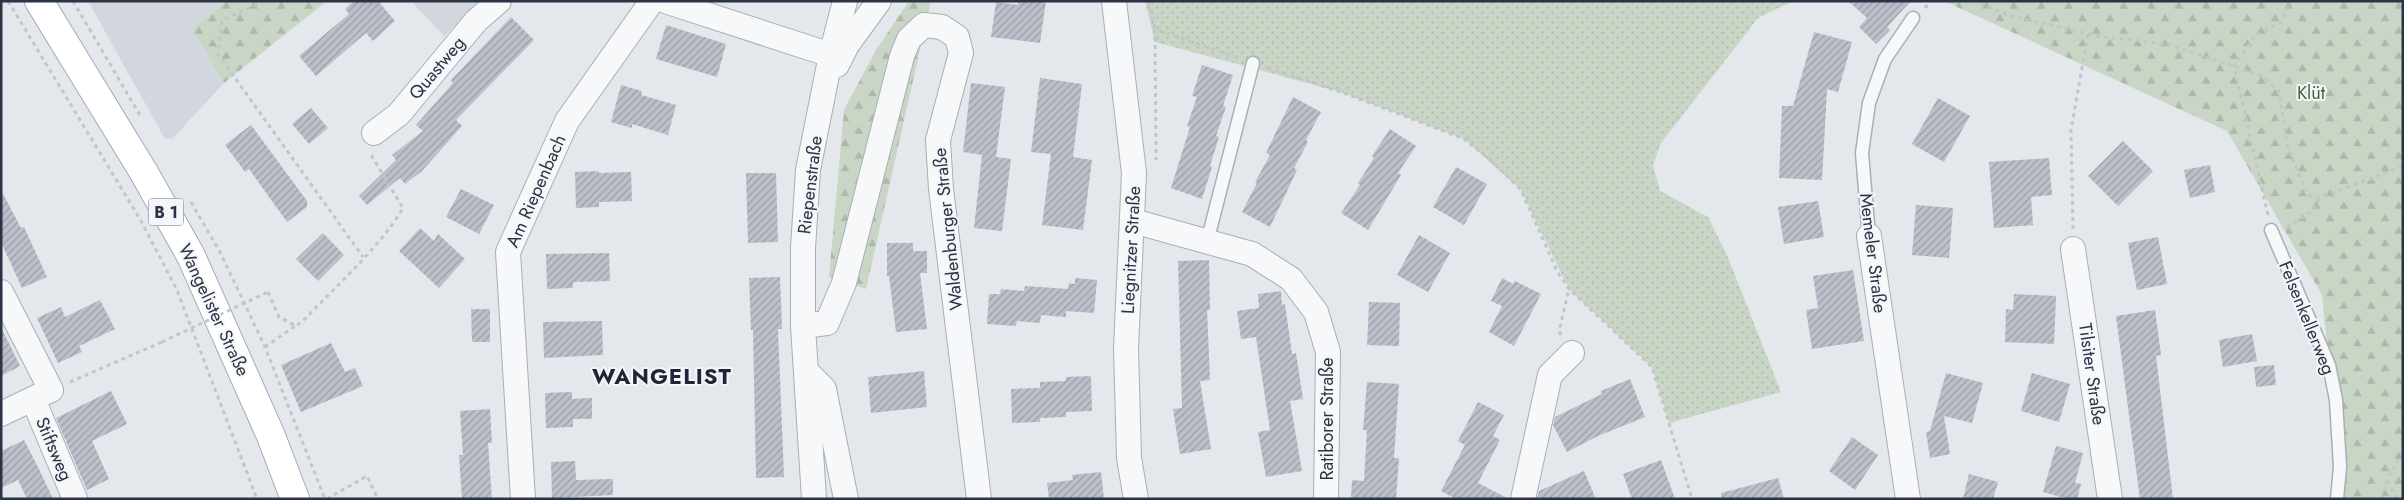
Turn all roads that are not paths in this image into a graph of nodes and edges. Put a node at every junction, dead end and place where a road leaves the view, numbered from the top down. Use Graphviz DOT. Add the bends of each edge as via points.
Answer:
graph roads {
  1 [pos="38,1"];
  2 [pos="499,1"];
  3 [pos="652,1"];
  4 [pos="665,1"];
  5 [pos="845,1"];
  6 [pos="879,1"];
  7 [pos="1114,1"];
  8 [pos="1913,18"];
  9 [pos="831,55"];
  10 [pos="1253,63"];
  11 [pos="824,88"];
  12 [pos="374,133"];
  13 [pos="1133,220"];
  14 [pos="2271,230"];
  15 [pos="1869,236"];
  16 [pos="1207,242"];
  17 [pos="2073,249"];
  18 [pos="1,292"];
  19 [pos="804,326"];
  20 [pos="1572,353"];
  21 [pos="806,371"];
  22 [pos="42,395"];
  23 [pos="1,414"];
  24 [pos="74,499"];
  25 [pos="294,499"];
  26 [pos="523,499"];
  27 [pos="814,499"];
  28 [pos="846,499"];
  29 [pos="979,499"];
  30 [pos="1136,499"];
  31 [pos="1326,499"];
  32 [pos="1523,499"];
  33 [pos="1908,499"];
  34 [pos="2110,499"];
  35 [pos="2337,499"];
  1 -- 25 [label="main road, Wangelister Straße / B 1" via="143,171 191,256"];
  2 -- 12 [label="street, Quastweg" via="476,21 399,114"];
  3 -- 26 [label="street, Am Riepenbach" via="567,121 508,252"];
  4 -- 9 [label="street"];
  5 -- 9 [label="street, Riepenstraße"];
  6 -- 11 [label="street" via="847,45"];
  7 -- 13 [label="street, Liegnitzer Straße" via="1134,173"];
  8 -- 15 [label="lane, Memeler Straße" via="1885,59 1869,103 1862,153"];
  9 -- 11 [label="street, Riepenstraße"];
  10 -- 16 [label="lane"];
  11 -- 19 [label="street, Riepenstraße" via="808,170 803,248"];
  13 -- 16 [label="street, Ratiborer Straße"];
  13 -- 30 [label="street, Liegnitzer Straße" via="1126,348 1129,458"];
  14 -- 35 [label="lane, Felsenkellerweg" via="2329,365 2336,400 2340,467"];
  15 -- 33 [label="street, Memeler Straße"];
  16 -- 31 [label="street, Ratiborer Straße" via="1252,254 1291,279 1316,312 1328,352"];
  17 -- 34 [label="street, Tilsiter Straße"];
  18 -- 22 [label="street, Stiftsweg" via="35,360"];
  19 -- 21 [label="street, Riepenstraße"];
  19 -- 29 [label="street, Waldenburger Straße" via="827,323 844,283 896,76 909,39 924,26 942,27 957,37 961,53 938,140 941,189"];
  20 -- 32 [label="street" via="1550,375"];
  21 -- 27 [label="street, Riepenstraße"];
  21 -- 28 [label="street" via="824,389"];
  22 -- 23 [label="street"];
  22 -- 24 [label="street, Stiftsweg"];
}
